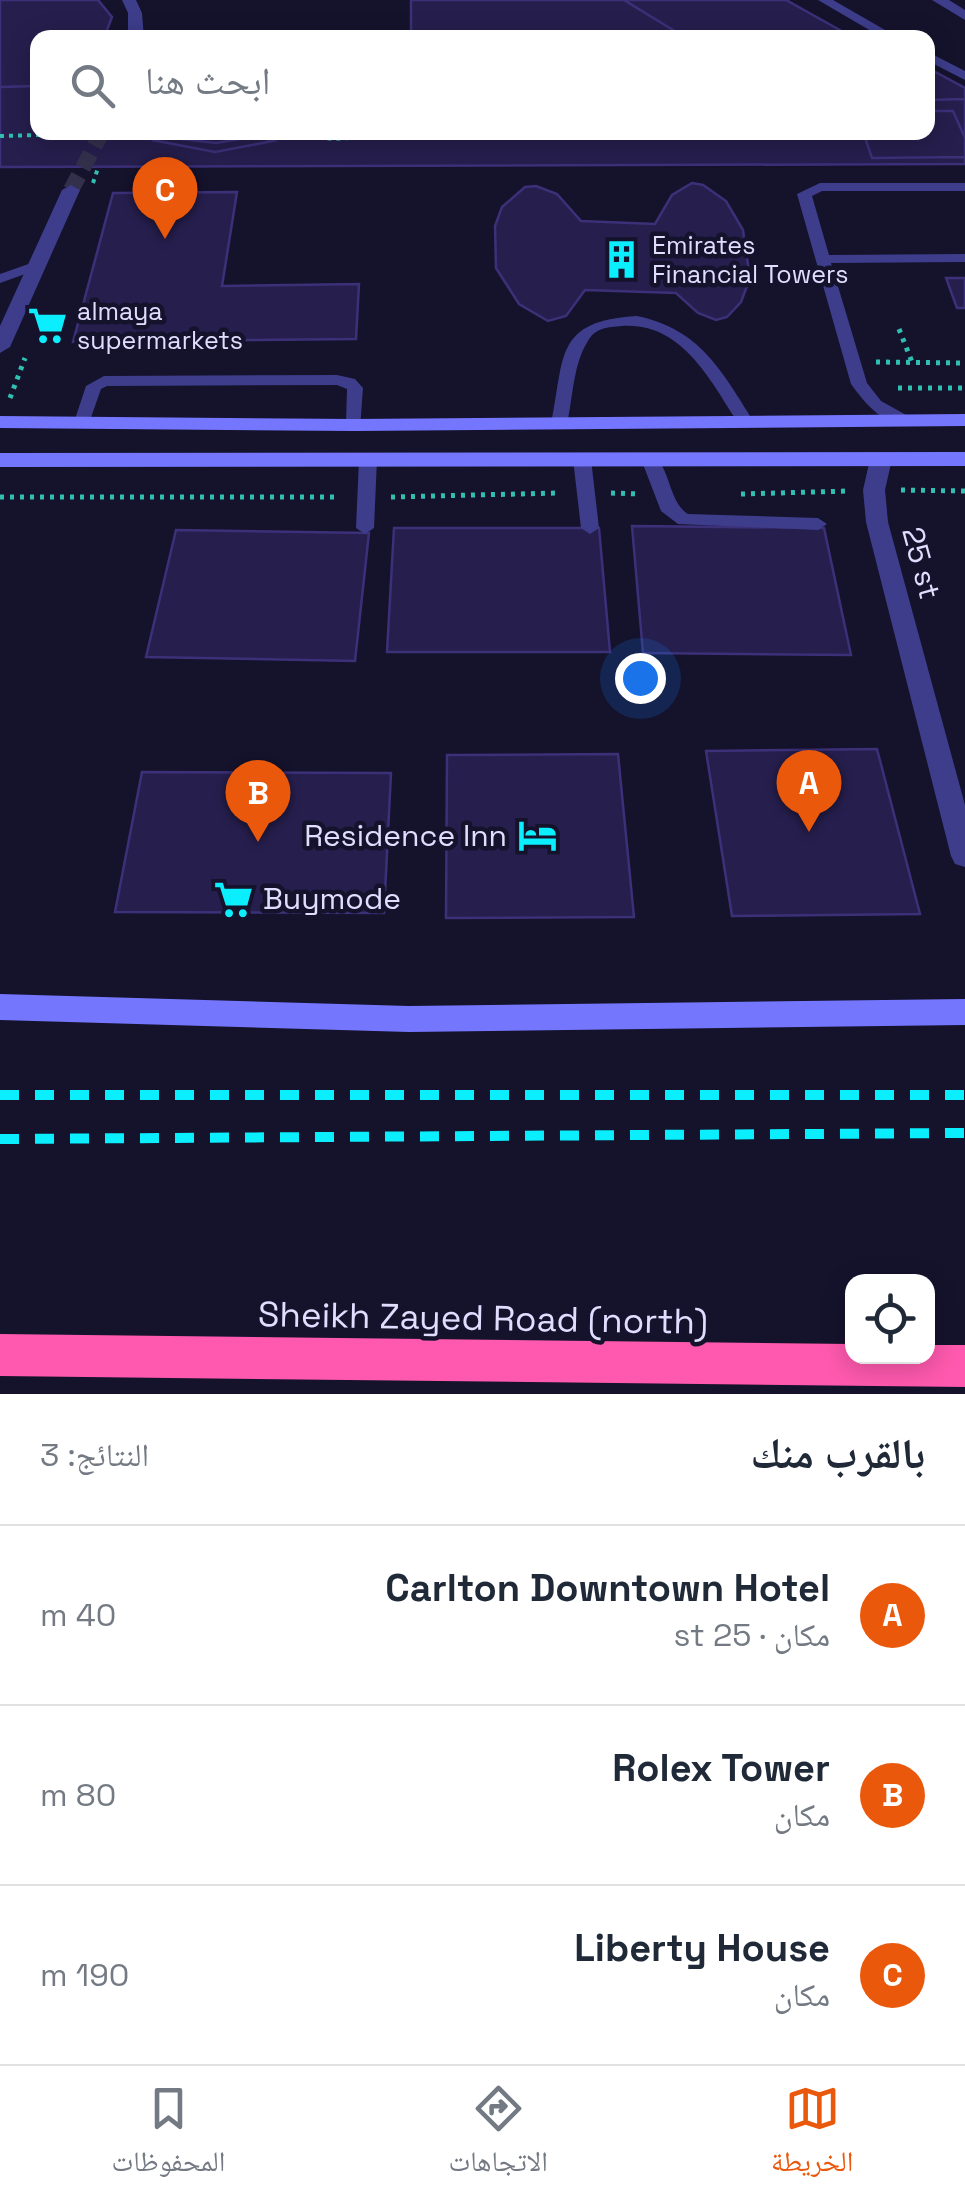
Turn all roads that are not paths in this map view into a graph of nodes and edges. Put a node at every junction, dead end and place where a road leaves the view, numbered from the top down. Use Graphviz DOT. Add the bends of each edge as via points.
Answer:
graph roads {
  1 [pos="129,0"];
  2 [pos="824,0"];
  3 [pos="939,0"];
  4 [pos="965,16"];
  5 [pos="136,30"];
  6 [pos="878,30"];
  7 [pos="935,60"];
  8 [pos="965,76"];
  9 [pos="965,186"];
  10 [pos="70,190"];
  11 [pos="965,258"];
  12 [pos="822,259"];
  13 [pos="37,265"];
  14 [pos="0,279"];
  15 [pos="7,311"];
  16 [pos="0,347"];
  17 [pos="902,420"];
  18 [pos="965,420"];
  19 [pos="0,422"];
  20 [pos="82,422"];
  21 [pos="746,422"];
  22 [pos="559,424"];
  23 [pos="354,425"];
  24 [pos="965,445"];
  25 [pos="881,459"];
  26 [pos="965,459"];
  27 [pos="0,460"];
  28 [pos="368,460"];
  29 [pos="582,460"];
  30 [pos="650,460"];
  31 [pos="818,524"];
  32 [pos="365,528"];
  33 [pos="590,528"];
  34 [pos="965,856"];
  35 [pos="0,1008"];
  36 [pos="965,1012"];
  37 [pos="0,1355"];
  38 [pos="965,1366"];
  1 -- 5 [label="street"];
  2 -- 6 [label="lane"];
  3 -- 4 [label="street"];
  7 -- 8 [label="lane"];
  9 -- 12 [label="lane" via="810,188 804,197"];
  10 -- 13 [label="street"];
  11 -- 12 [label="lane"];
  12 -- 17 [label="lane" via="859,384 875,404"];
  13 -- 14 [label="lane"];
  13 -- 15 [label="street"];
  15 -- 16 [label="street"];
  17 -- 18 [label="street"];
  17 -- 21 [label="street"];
  19 -- 20 [label="street"];
  20 -- 23 [label="street"];
  20 -- 23 [label="lane" via="92,390 104,381 336,380 355,388"];
  21 -- 22 [label="street"];
  21 -- 22 [label="lane" via="690,342 668,327 624,320 594,326 580,341"];
  22 -- 23 [label="street"];
  24 -- 25 [label="street" via="918,445"];
  25 -- 26 [label="street"];
  25 -- 30 [label="street"];
  25 -- 34 [label="street, 25 st" via="874,490 877,522"];
  27 -- 28 [label="street"];
  28 -- 29 [label="street"];
  28 -- 32 [label="lane"];
  29 -- 30 [label="street"];
  29 -- 33 [label="lane"];
  30 -- 31 [label="lane" via="673,515 692,522"];
  35 -- 36 [label="street" via="409,1019"];
  37 -- 38 [label="highway, Sheikh Zayed Road (north)"];
}
